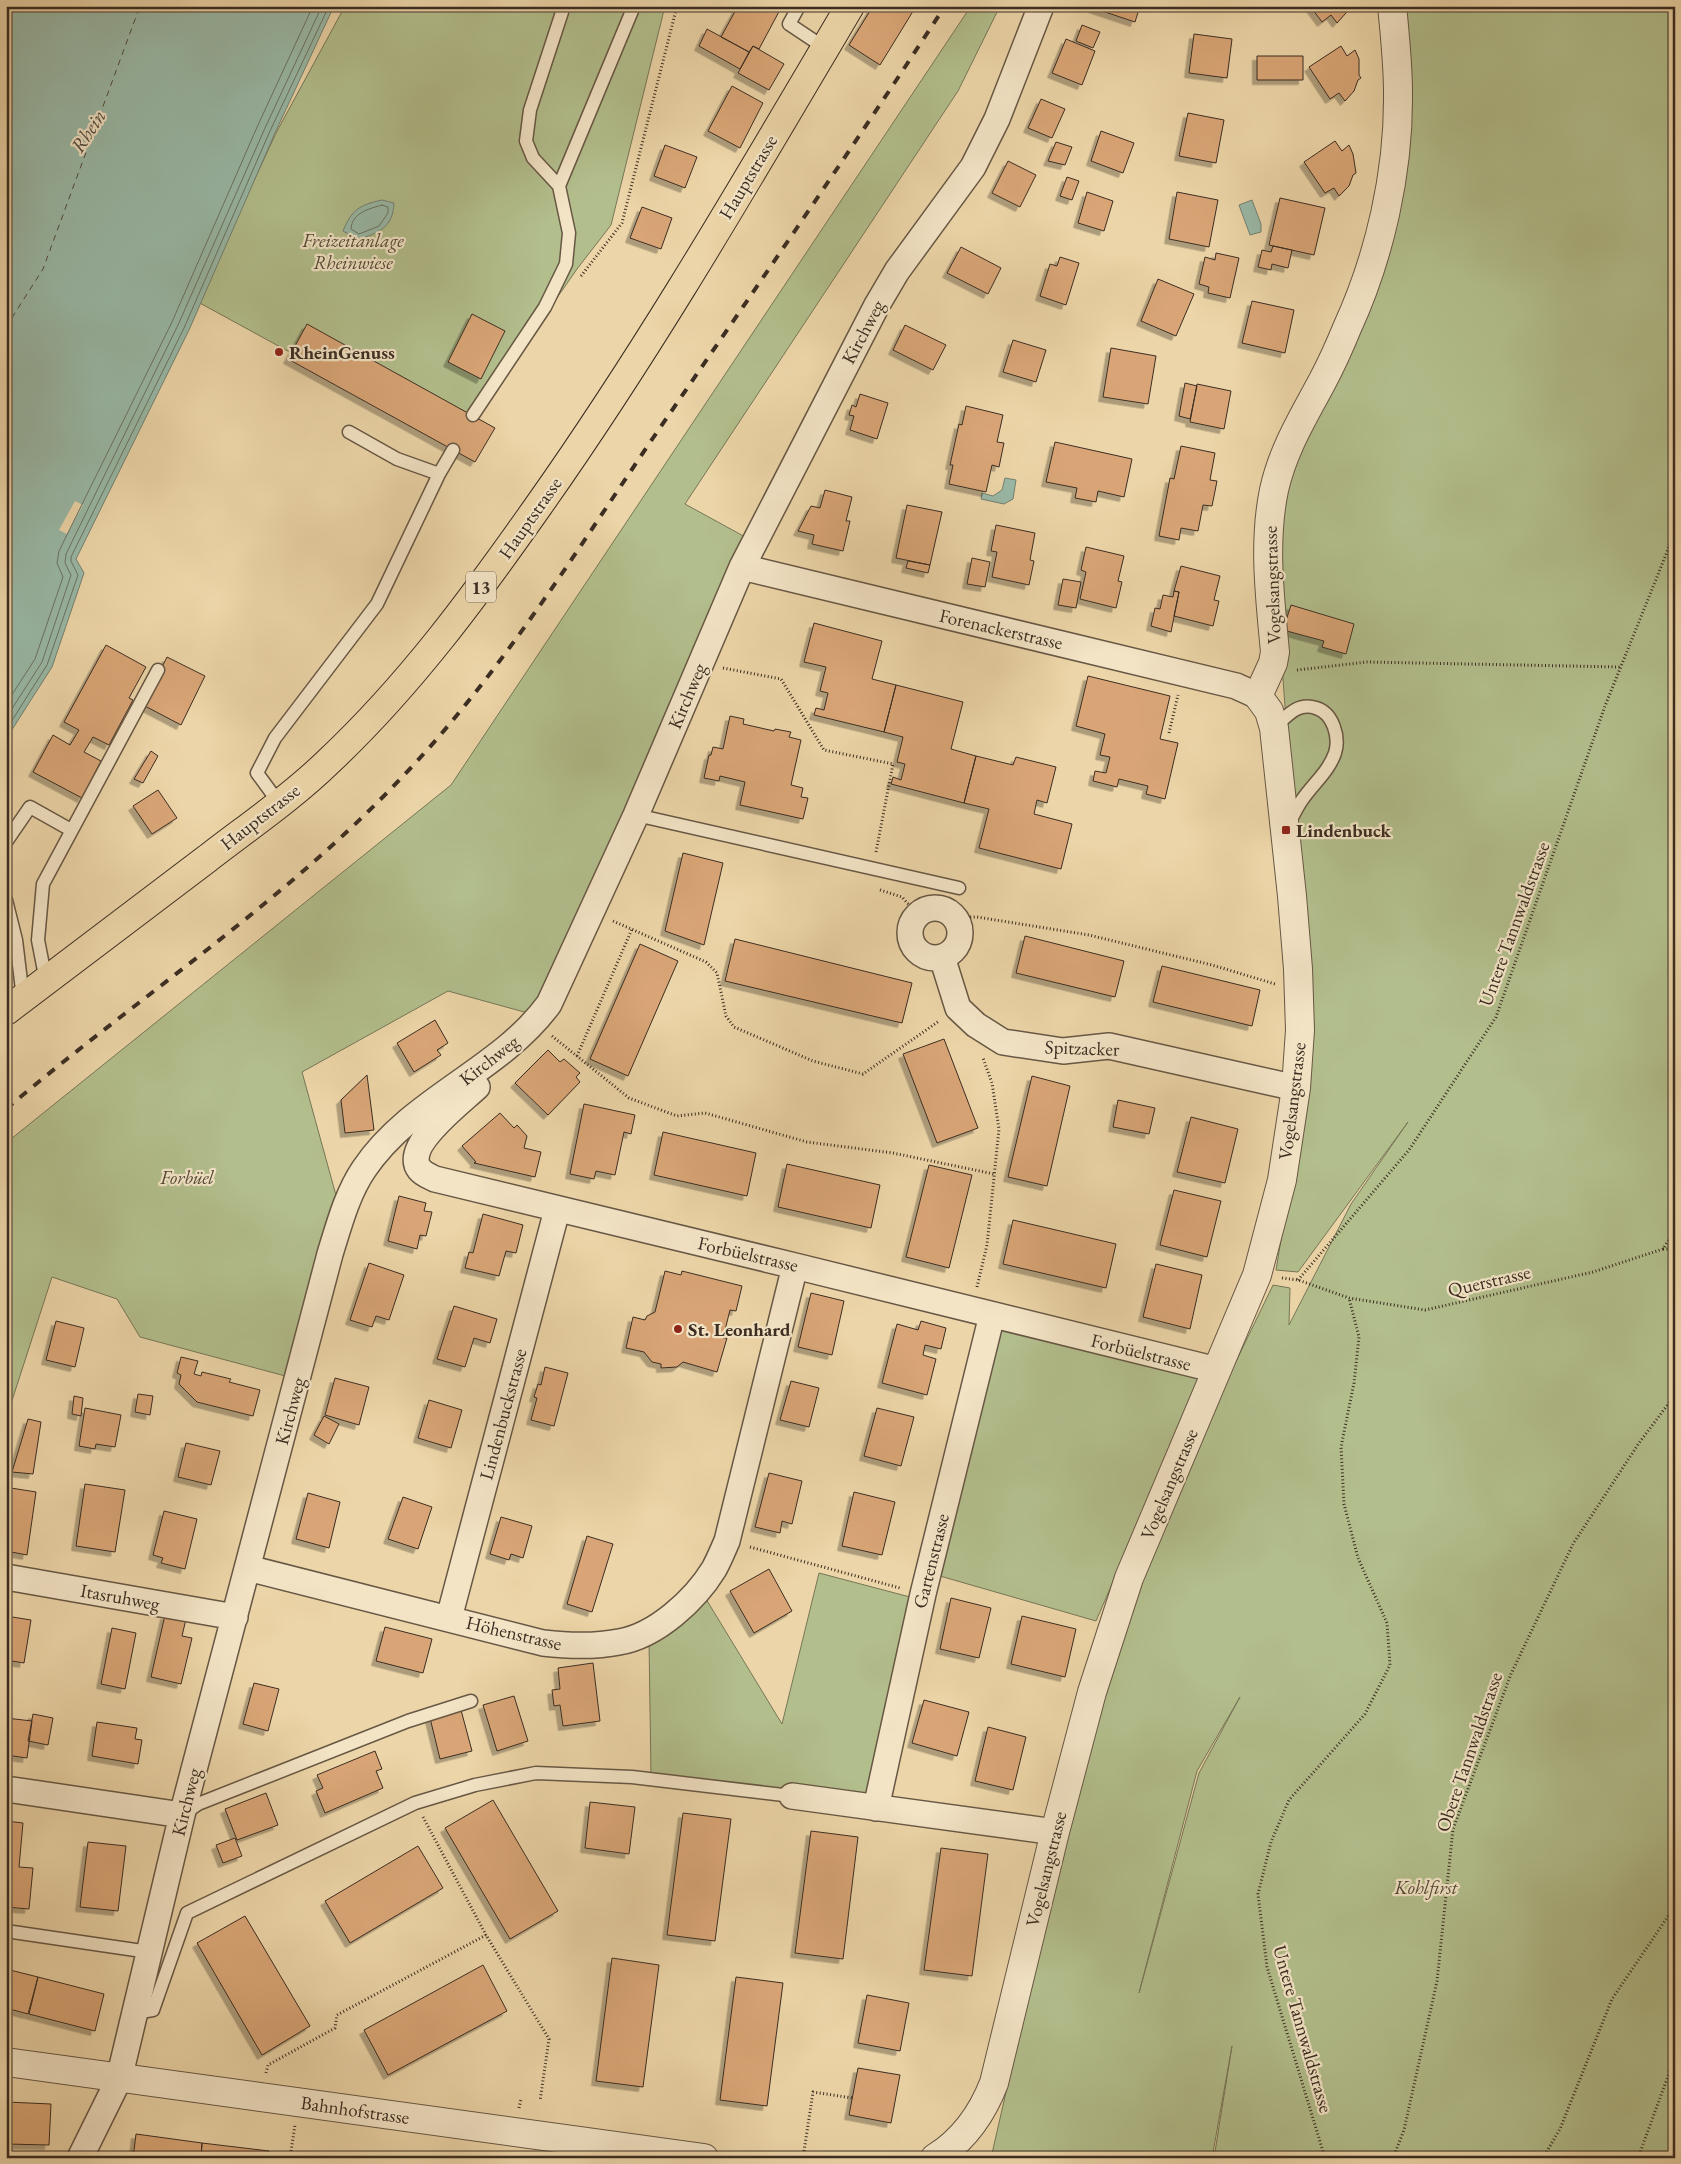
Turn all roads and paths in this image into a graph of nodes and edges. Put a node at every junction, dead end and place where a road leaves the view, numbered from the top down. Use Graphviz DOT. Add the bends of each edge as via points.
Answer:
graph roads {
  1 [pos="564,6"];
  2 [pos="634,6"];
  3 [pos="677,6"];
  4 [pos="799,6"];
  5 [pos="850,6"];
  6 [pos="1040,6"];
  7 [pos="1392,6"];
  8 [pos="825,48"];
  9 [pos="559,186"];
  10 [pos="577,281"];
  11 [pos="473,416"];
  12 [pos="349,432"];
  13 [pos="453,450"];
  14 [pos="438,474"];
  15 [pos="1675,532"];
  16 [pos="742,567"];
  17 [pos="700,664"];
  18 [pos="1621,667"];
  19 [pos="158,670"];
  20 [pos="1264,685"];
  21 [pos="1176,705"];
  22 [pos="1274,728"];
  23 [pos="1170,733"];
  24 [pos="279,803"];
  25 [pos="636,815"];
  26 [pos="70,830"];
  27 [pos="1286,830"];
  28 [pos="6,842"];
  29 [pos="873,869"];
  30 [pos="959,888"];
  31 [pos="6,900"];
  32 [pos="592,913"];
  33 [pos="953,917"];
  34 [pos="632,929"];
  35 [pos="942,957"];
  36 [pos="46,982"];
  37 [pos="1270,983"];
  38 [pos="14,1005"];
  39 [pos="958,1008"];
  40 [pos="536,1023"];
  41 [pos="976,1025"];
  42 [pos="577,1056"];
  43 [pos="496,1057"];
  44 [pos="1296,1088"];
  45 [pos="994,1174"];
  46 [pos="557,1210"];
  47 [pos="1675,1230"];
  48 [pos="1663,1249"];
  49 [pos="1675,1249"];
  50 [pos="795,1266"];
  51 [pos="1298,1280"];
  52 [pos="1349,1298"];
  53 [pos="982,1312"];
  54 [pos="1217,1370"];
  55 [pos="1675,1395"];
  56 [pos="727,1541"];
  57 [pos="248,1568"];
  58 [pos="6,1577"];
  59 [pos="923,1594"];
  60 [pos="235,1617"];
  61 [pos="449,1618"];
  62 [pos="471,1701"];
  63 [pos="6,1789"];
  64 [pos="792,1796"];
  65 [pos="876,1808"];
  66 [pos="182,1815"];
  67 [pos="424,1818"];
  68 [pos="1055,1832"];
  69 [pos="1675,1906"];
  70 [pos="6,1931"];
  71 [pos="486,1936"];
  72 [pos="149,1952"];
  73 [pos="134,2013"];
  74 [pos="1675,2057"];
  75 [pos="6,2062"];
  76 [pos="265,2078"];
  77 [pos="119,2079"];
  78 [pos="852,2098"];
  79 [pos="540,2101"];
  80 [pos="298,2102"];
  81 [pos="80,2158"];
  82 [pos="290,2158"];
  83 [pos="704,2158"];
  84 [pos="803,2158"];
  85 [pos="934,2158"];
  86 [pos="1325,2158"];
  87 [pos="1393,2158"];
  88 [pos="1542,2158"];
  89 [pos="1638,2158"];
  1 -- 9 [label="lane" via="530,110 526,141 533,158"];
  2 -- 9 [label="lane"];
  3 -- 10 [label="path" via="622,223"];
  4 -- 8 [label="lane" via="789,24"];
  5 -- 8 [label="main road, Hauptstrasse / 13"];
  6 -- 16 [label="street, Kirchweg" via="997,118 973,167 897,271 877,305"];
  7 -- 20 [label="street, Vogelsangstrasse" via="1398,94 1392,172 1380,231 1359,302 1325,377 1292,437 1274,490 1268,565 1275,652"];
  8 -- 24 [label="main road, Hauptstrasse / 13" via="649,340 580,447 493,571 403,685 327,764"];
  9 -- 11 [label="lane" via="569,233 566,264 545,307"];
  12 -- 14 [label="lane" via="397,459"];
  13 -- 14 [label="lane"];
  14 -- 24 [label="lane" via="377,604 275,738 257,772"];
  15 -- 18 [label="path, Untere Tannwaldstrasse"];
  16 -- 17 [label="street, Kirchweg"];
  16 -- 20 [label="street, Forenackerstrasse" via="1236,686"];
  17 -- 25 [label="street, Kirchweg"];
  17 -- 29 [label="path" via="781,679 824,750 893,764"];
  18 -- 20 [label="path" via="1367,662"];
  18 -- 51 [label="path, Untere Tannwaldstrasse" via="1496,1017 1409,1150"];
  19 -- 26 [label="lane"];
  20 -- 22 [label="street, Vogelsangstrasse"];
  21 -- 23 [label="path"];
  22 -- 27 [label="street, Vogelsangstrasse"];
  22 -- 27 [label="lane" via="1291,711 1309,706 1327,714 1335,731 1336,752 1302,800"];
  24 -- 36 [label="main road, Hauptstrasse / 13"];
  25 -- 29 [label="lane"];
  25 -- 32 [label="street, Kirchweg"];
  26 -- 28 [label="lane" via="30,807"];
  26 -- 36 [label="lane" via="43,884 38,940"];
  27 -- 44 [label="street, Vogelsangstrasse" via="1298,969 1300,1030"];
  29 -- 30 [label="lane"];
  31 -- 38 [label="lane" via="16,940"];
  32 -- 34 [label="path"];
  32 -- 40 [label="street, Kirchweg" via="553,997"];
  33 -- 35 [label="street" via="958,924 959,940 955,948"];
  33 -- 35 [label="street" via="947,912 930,909 916,916 910,931 913,947 919,953"];
  33 -- 37 [label="path" via="977,917 1089,935 1212,965"];
  34 -- 39 [label="path" via="706,962 717,973 726,1016 734,1028 813,1061 864,1074"];
  34 -- 42 [label="path"];
  35 -- 39 [label="street, Spitzacker"];
  36 -- 38 [label="main road, Hauptstrasse / 13"];
  39 -- 41 [label="street, Spitzacker"];
  40 -- 42 [label="path"];
  40 -- 43 [label="street, Kirchweg"];
  41 -- 44 [label="street, Spitzacker" via="1003,1042 1063,1050 1109,1046"];
  41 -- 45 [label="path" via="975,1035 992,1083 999,1129"];
  42 -- 45 [label="path" via="629,1098 677,1116 705,1113 807,1142 893,1153"];
  43 -- 46 [label="street, Forbüelstrasse" via="490,1075 429,1132 417,1158 418,1166 422,1173 435,1179"];
  43 -- 57 [label="street, Kirchweg" via="423,1110 384,1144 364,1170 345,1206"];
  44 -- 54 [label="street, Vogelsangstrasse" via="1282,1180 1257,1275"];
  45 -- 53 [label="path"];
  46 -- 50 [label="street, Forbüelstrasse"];
  46 -- 61 [label="street, Lindenbuckstrasse"];
  47 -- 48 [label="path"];
  48 -- 49 [label="path, Querstrasse"];
  48 -- 52 [label="path, Querstrasse" via="1593,1272 1425,1310"];
  50 -- 53 [label="street, Forbüelstrasse"];
  50 -- 56 [label="street, Höhenstrasse"];
  51 -- 52 [label="path, Querstrasse"];
  52 -- 86 [label="path, Untere Tannwaldstrasse" via="1359,1337 1341,1447 1344,1504 1358,1558 1387,1623 1390,1665 1365,1714 1289,1800 1271,1842 1258,1894 1267,1967"];
  53 -- 54 [label="street, Forbüelstrasse"];
  53 -- 59 [label="street, Gartenstrasse"];
  54 -- 68 [label="street, Vogelsangstrasse" via="1130,1578 1092,1692"];
  55 -- 87 [label="path, Obere Tannwaldstrasse" via="1639,1443 1573,1544 1511,1674 1453,1828 1437,1981 1404,2130"];
  56 -- 59 [label="path"];
  56 -- 61 [label="street, Höhenstrasse" via="713,1569 690,1599 657,1628 621,1642 583,1647 543,1644"];
  57 -- 60 [label="street, Kirchweg"];
  57 -- 61 [label="street, Höhenstrasse"];
  58 -- 60 [label="street, Itasruhweg"];
  59 -- 65 [label="street, Gartenstrasse"];
  60 -- 66 [label="street, Kirchweg"];
  62 -- 66 [label="lane" via="408,1721 198,1804"];
  63 -- 66 [label="street"];
  64 -- 65 [label="street"];
  64 -- 73 [label="lane" via="632,1777 536,1773 475,1785 415,1803 187,1913 152,2010"];
  65 -- 68 [label="street"];
  66 -- 72 [label="street, Kirchweg"];
  67 -- 71 [label="path"];
  68 -- 85 [label="street, Vogelsangstrasse" via="994,2083 974,2122 962,2137"];
  69 -- 88 [label="path" via="1612,1999 1560,2130"];
  70 -- 72 [label="lane"];
  71 -- 76 [label="path" via="337,2016 336,2028 268,2065"];
  71 -- 79 [label="path" via="549,2039"];
  72 -- 73 [label="street, Kirchweg"];
  73 -- 77 [label="street, Kirchweg"];
  74 -- 89 [label="path"];
  75 -- 77 [label="street, Bahnhofstrasse"];
  77 -- 80 [label="street, Bahnhofstrasse"];
  77 -- 81 [label="street, Kirchweg"];
  78 -- 84 [label="path" via="814,2092"];
  80 -- 82 [label="path"];
  80 -- 83 [label="street, Bahnhofstrasse"];
}
